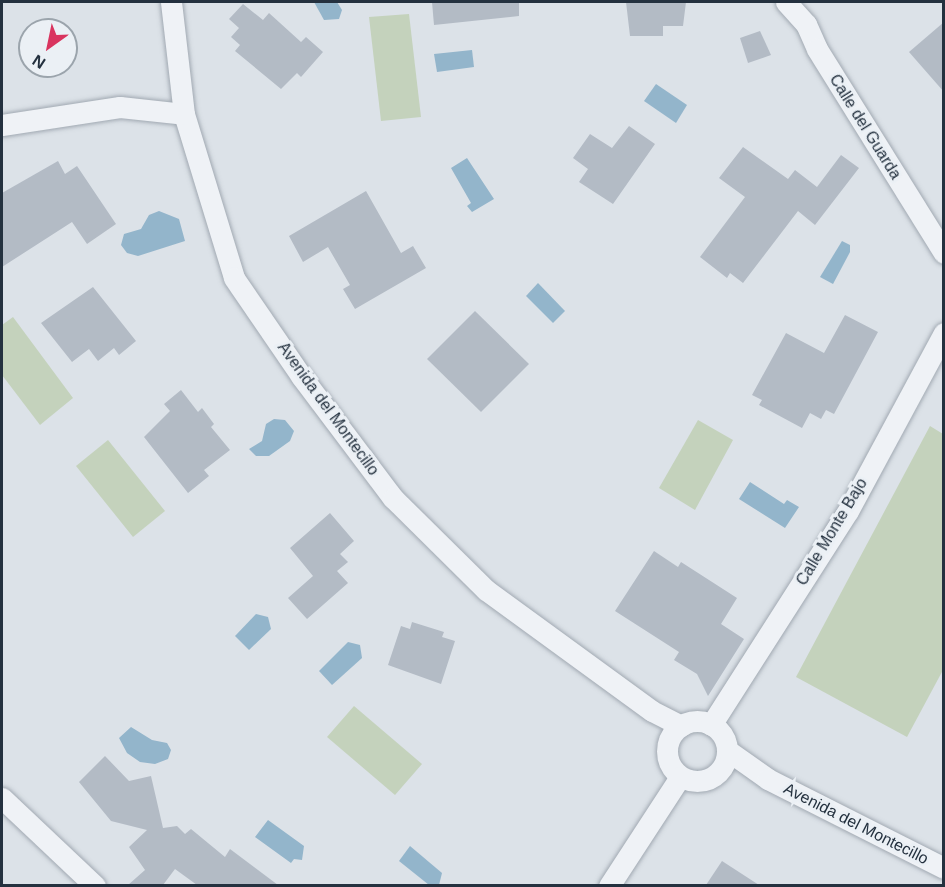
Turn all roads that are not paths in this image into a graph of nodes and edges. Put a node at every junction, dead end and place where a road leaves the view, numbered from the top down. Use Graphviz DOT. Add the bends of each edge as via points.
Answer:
graph roads {
  1 [pos="171,2"];
  2 [pos="786,2"];
  3 [pos="184,114"];
  4 [pos="2,125"];
  5 [pos="944,253"];
  6 [pos="944,333"];
  7 [pos="711,725"];
  8 [pos="674,734"];
  9 [pos="724,760"];
  10 [pos="680,777"];
  11 [pos="2,798"];
  12 [pos="944,868"];
  13 [pos="95,885"];
  14 [pos="609,885"];
  1 -- 3 [label="street, Avenida del Montecillo"];
  2 -- 5 [label="street, Calle del Guarda" via="806,24 817,49"];
  3 -- 4 [label="street" via="120,107"];
  3 -- 8 [label="street, Avenida del Montecillo" via="234,278 301,376 393,498 486,590 652,711"];
  6 -- 7 [label="street, Calle Monte Bajo" via="848,511"];
  7 -- 8 [label="street" via="690,722"];
  7 -- 9 [label="street" via="719,731"];
  8 -- 10 [label="street" via="669,764"];
  9 -- 10 [label="street" via="704,781"];
  9 -- 12 [label="street, Avenida del Montecillo"];
  10 -- 14 [label="street"];
  11 -- 13 [label="street"];
}
